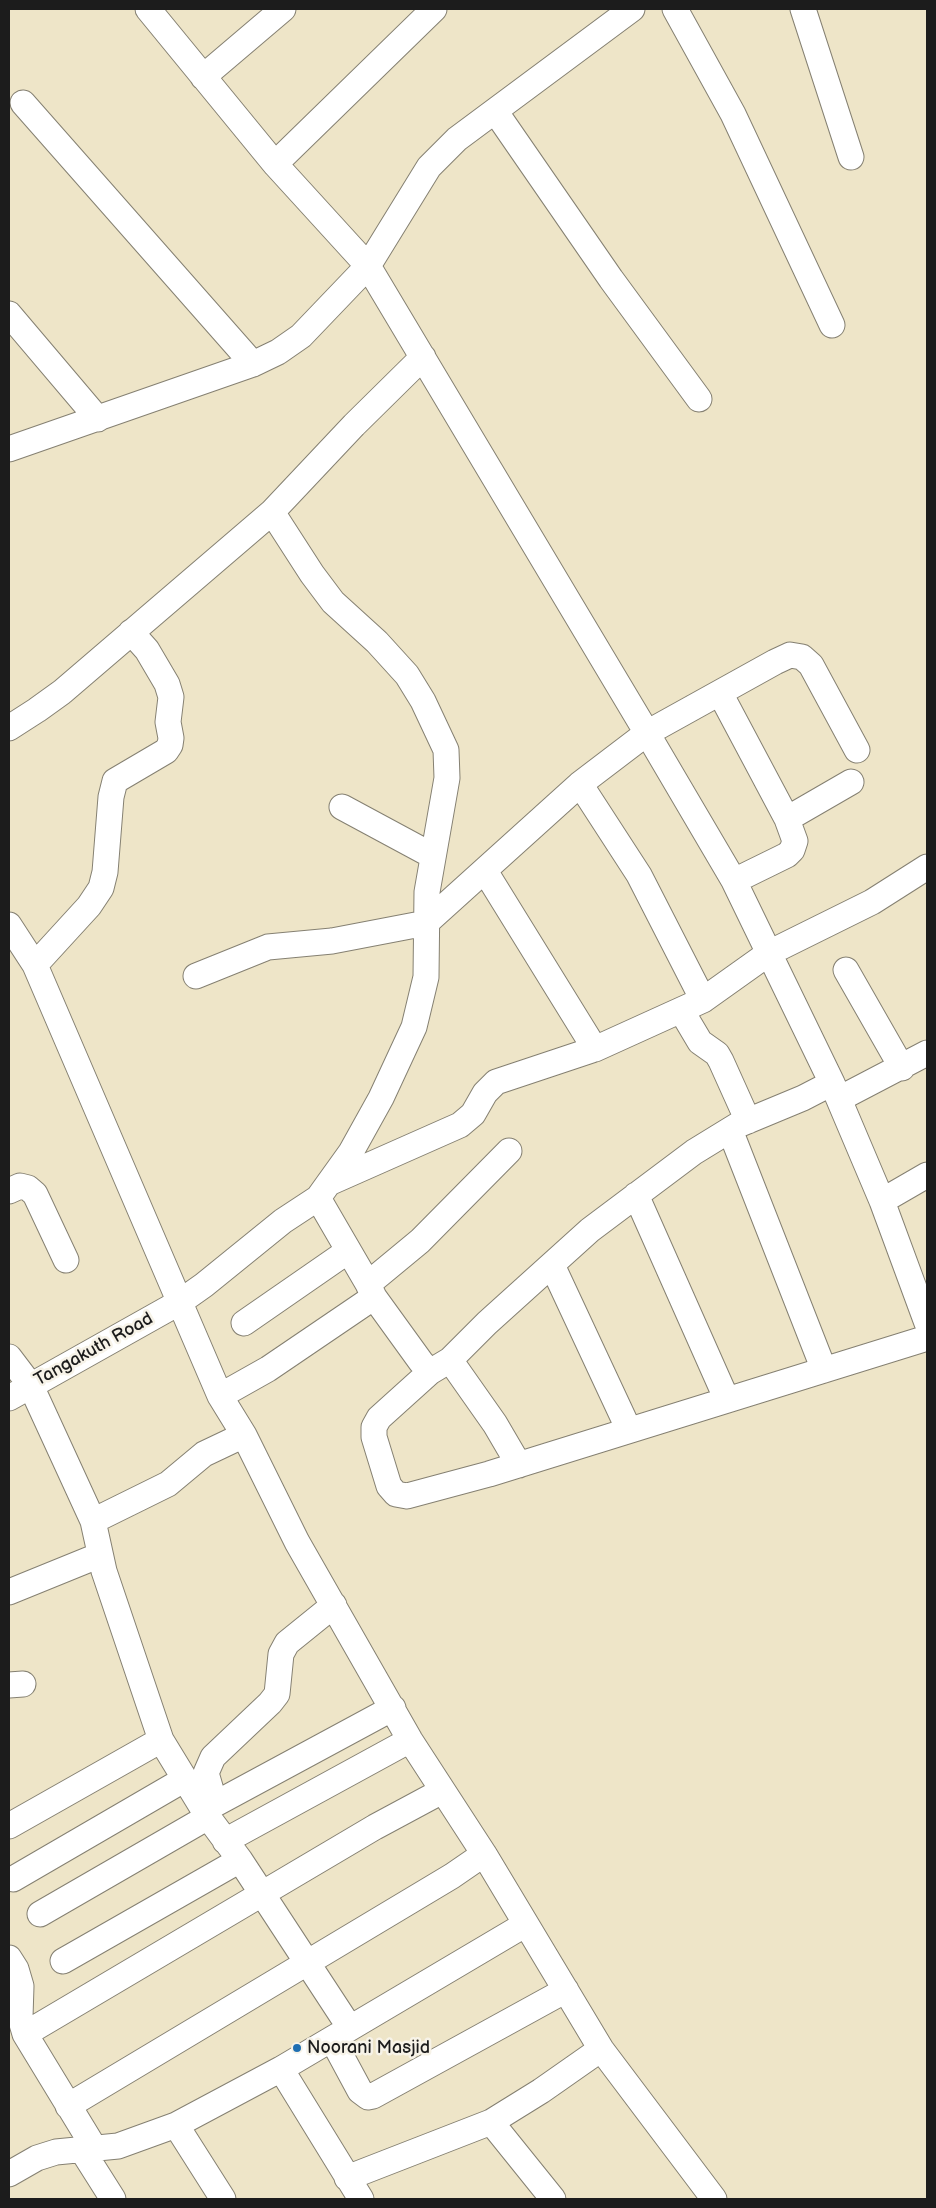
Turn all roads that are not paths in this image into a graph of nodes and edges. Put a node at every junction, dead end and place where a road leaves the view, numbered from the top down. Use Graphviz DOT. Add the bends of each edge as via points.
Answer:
graph roads {
  1 [pos="148,9"];
  2 [pos="283,9"];
  3 [pos="434,9"];
  4 [pos="632,9"];
  5 [pos="675,9"];
  6 [pos="802,9"];
  7 [pos="203,77"];
  8 [pos="23,103"];
  9 [pos="495,111"];
  10 [pos="851,157"];
  11 [pos="275,164"];
  12 [pos="368,266"];
  13 [pos="9,314"];
  14 [pos="832,325"];
  15 [pos="423,357"];
  16 [pos="253,364"];
  17 [pos="699,399"];
  18 [pos="98,419"];
  19 [pos="9,449"];
  20 [pos="272,512"];
  21 [pos="132,632"];
  22 [pos="720,693"];
  23 [pos="9,728"];
  24 [pos="648,733"];
  25 [pos="857,750"];
  26 [pos="851,782"];
  27 [pos="580,784"];
  28 [pos="342,807"];
  29 [pos="787,819"];
  30 [pos="433,856"];
  31 [pos="927,867"];
  32 [pos="486,871"];
  33 [pos="734,882"];
  34 [pos="426,923"];
  35 [pos="9,925"];
  36 [pos="769,953"];
  37 [pos="35,965"];
  38 [pos="846,970"];
  39 [pos="196,976"];
  40 [pos="692,1005"];
  41 [pos="595,1049"];
  42 [pos="927,1053"];
  43 [pos="902,1068"];
  44 [pos="836,1091"];
  45 [pos="739,1125"];
  46 [pos="509,1151"];
  47 [pos="927,1175"];
  48 [pos="324,1190"];
  49 [pos="9,1191"];
  50 [pos="636,1195"];
  51 [pos="882,1200"];
  52 [pos="348,1251"];
  53 [pos="66,1260"];
  54 [pos="552,1265"];
  55 [pos="371,1290"];
  56 [pos="180,1302"];
  57 [pos="244,1323"];
  58 [pos="927,1323"];
  59 [pos="927,1338"];
  60 [pos="9,1358"];
  61 [pos="440,1366"];
  62 [pos="824,1370"];
  63 [pos="31,1386"];
  64 [pos="220,1396"];
  65 [pos="9,1398"];
  66 [pos="727,1400"];
  67 [pos="629,1430"];
  68 [pos="244,1435"];
  69 [pos="519,1465"];
  70 [pos="93,1521"];
  71 [pos="100,1555"];
  72 [pos="9,1592"];
  73 [pos="334,1605"];
  74 [pos="393,1708"];
  75 [pos="161,1740"];
  76 [pos="410,1740"];
  77 [pos="185,1779"];
  78 [pos="442,1791"];
  79 [pos="209,1810"];
  80 [pos="9,1826"];
  81 [pos="233,1850"];
  82 [pos="484,1854"];
  83 [pos="13,1879"];
  84 [pos="262,1894"];
  85 [pos="40,1914"];
  86 [pos="526,1924"];
  87 [pos="9,1958"];
  88 [pos="63,1961"];
  89 [pos="307,1962"];
  90 [pos="566,1990"];
  91 [pos="25,2034"];
  92 [pos="341,2034"];
  93 [pos="601,2049"];
  94 [pos="281,2069"];
  95 [pos="68,2106"];
  96 [pos="491,2122"];
  97 [pos="176,2125"];
  98 [pos="89,2149"];
  99 [pos="9,2174"];
  100 [pos="347,2178"];
  101 [pos="543,2196"];
  102 [pos="710,2198"];
  103 [pos="114,2199"];
  104 [pos="223,2199"];
  105 [pos="361,2199"];
  1 -- 7 [label="street"];
  2 -- 7 [label="street"];
  3 -- 11 [label="street"];
  4 -- 9 [label="street"];
  5 -- 14 [label="street" via="733,114"];
  6 -- 10 [label="street"];
  7 -- 11 [label="street"];
  8 -- 16 [label="street"];
  9 -- 12 [label="street" via="457,139 429,167"];
  9 -- 17 [label="street"];
  11 -- 12 [label="street"];
  12 -- 15 [label="street"];
  12 -- 16 [label="street" via="301,336"];
  13 -- 18 [label="street"];
  15 -- 20 [label="street"];
  15 -- 24 [label="street"];
  16 -- 18 [label="street"];
  18 -- 19 [label="street"];
  20 -- 21 [label="street"];
  20 -- 30 [label="street" via="333,602 407,675 427,709 446,750 447,778"];
  21 -- 23 [label="street" via="62,692"];
  21 -- 37 [label="street" via="168,684 171,697 170,745 166,751 114,781 101,888 89,906"];
  22 -- 24 [label="street"];
  22 -- 25 [label="street" via="790,655 802,656 811,665"];
  22 -- 29 [label="street"];
  24 -- 27 [label="street"];
  24 -- 33 [label="street"];
  26 -- 29 [label="street"];
  27 -- 32 [label="street"];
  27 -- 40 [label="street" via="640,875"];
  28 -- 30 [label="street"];
  29 -- 33 [label="street" via="795,841 792,850"];
  30 -- 34 [label="street"];
  31 -- 36 [label="street" via="872,902"];
  32 -- 34 [label="street"];
  32 -- 41 [label="street"];
  33 -- 36 [label="street"];
  34 -- 39 [label="street" via="332,941 268,947"];
  34 -- 48 [label="street" via="426,977 414,1028 351,1152"];
  35 -- 37 [label="street"];
  36 -- 40 [label="street"];
  36 -- 44 [label="street"];
  37 -- 56 [label="street"];
  38 -- 43 [label="street"];
  40 -- 41 [label="street"];
  40 -- 45 [label="street" via="700,1042 717,1054 721,1061"];
  41 -- 48 [label="street" via="496,1082 485,1093 473,1114 460,1125"];
  42 -- 43 [label="street"];
  43 -- 44 [label="street"];
  44 -- 45 [label="street" via="803,1098"];
  44 -- 51 [label="street"];
  45 -- 50 [label="street" via="694,1152"];
  45 -- 62 [label="street"];
  46 -- 55 [label="street"];
  47 -- 51 [label="street"];
  48 -- 52 [label="street"];
  48 -- 56 [label="street, Tangakuth Road"];
  49 -- 53 [label="street" via="20,1186 35,1194"];
  50 -- 54 [label="street" via="590,1230"];
  50 -- 66 [label="street"];
  51 -- 58 [label="street"];
  52 -- 55 [label="street"];
  52 -- 57 [label="street"];
  54 -- 61 [label="street"];
  54 -- 67 [label="street"];
  55 -- 61 [label="street" via="421,1362"];
  55 -- 64 [label="street" via="268,1369"];
  56 -- 63 [label="street, Tangakuth Road"];
  56 -- 64 [label="street"];
  59 -- 62 [label="street"];
  60 -- 63 [label="street"];
  61 -- 69 [label="street" via="495,1424"];
  61 -- 69 [label="street" via="379,1418 374,1427 389,1486 396,1494 408,1496"];
  62 -- 66 [label="street"];
  63 -- 65 [label="street, Tangakuth Road"];
  63 -- 70 [label="street"];
  64 -- 68 [label="street"];
  66 -- 67 [label="street"];
  67 -- 69 [label="street"];
  68 -- 70 [label="street" via="204,1454 168,1484"];
  68 -- 73 [label="street" via="297,1542"];
  70 -- 71 [label="street"];
  71 -- 72 [label="street"];
  71 -- 75 [label="street"];
  73 -- 74 [label="street"];
  73 -- 79 [label="street" via="287,1643 280,1654 277,1694 213,1757 206,1773"];
  74 -- 76 [label="street"];
  74 -- 79 [label="street"];
  75 -- 77 [label="street"];
  75 -- 80 [label="street"];
  76 -- 78 [label="street"];
  76 -- 81 [label="street"];
  77 -- 79 [label="street"];
  77 -- 83 [label="street"];
  78 -- 82 [label="street"];
  78 -- 84 [label="street"];
  79 -- 81 [label="street"];
  79 -- 85 [label="street"];
  81 -- 84 [label="street"];
  81 -- 88 [label="street"];
  82 -- 86 [label="street"];
  82 -- 89 [label="street"];
  84 -- 89 [label="street"];
  84 -- 91 [label="street"];
  86 -- 90 [label="street"];
  86 -- 92 [label="street"];
  87 -- 91 [label="street" via="21,1986 20,2017"];
  89 -- 92 [label="street"];
  89 -- 95 [label="street"];
  90 -- 92 [label="street" via="374,2096 368,2097 360,2091"];
  90 -- 93 [label="street"];
  91 -- 95 [label="street"];
  92 -- 94 [label="street"];
  93 -- 96 [label="street"];
  93 -- 102 [label="street"];
  94 -- 97 [label="street"];
  94 -- 100 [label="street"];
  95 -- 98 [label="street"];
  96 -- 100 [label="street"];
  96 -- 101 [label="street"];
  97 -- 98 [label="street" via="118,2146"];
  97 -- 104 [label="street"];
  98 -- 99 [label="street" via="56,2152 37,2158"];
  98 -- 103 [label="street"];
  100 -- 105 [label="street"];
}
